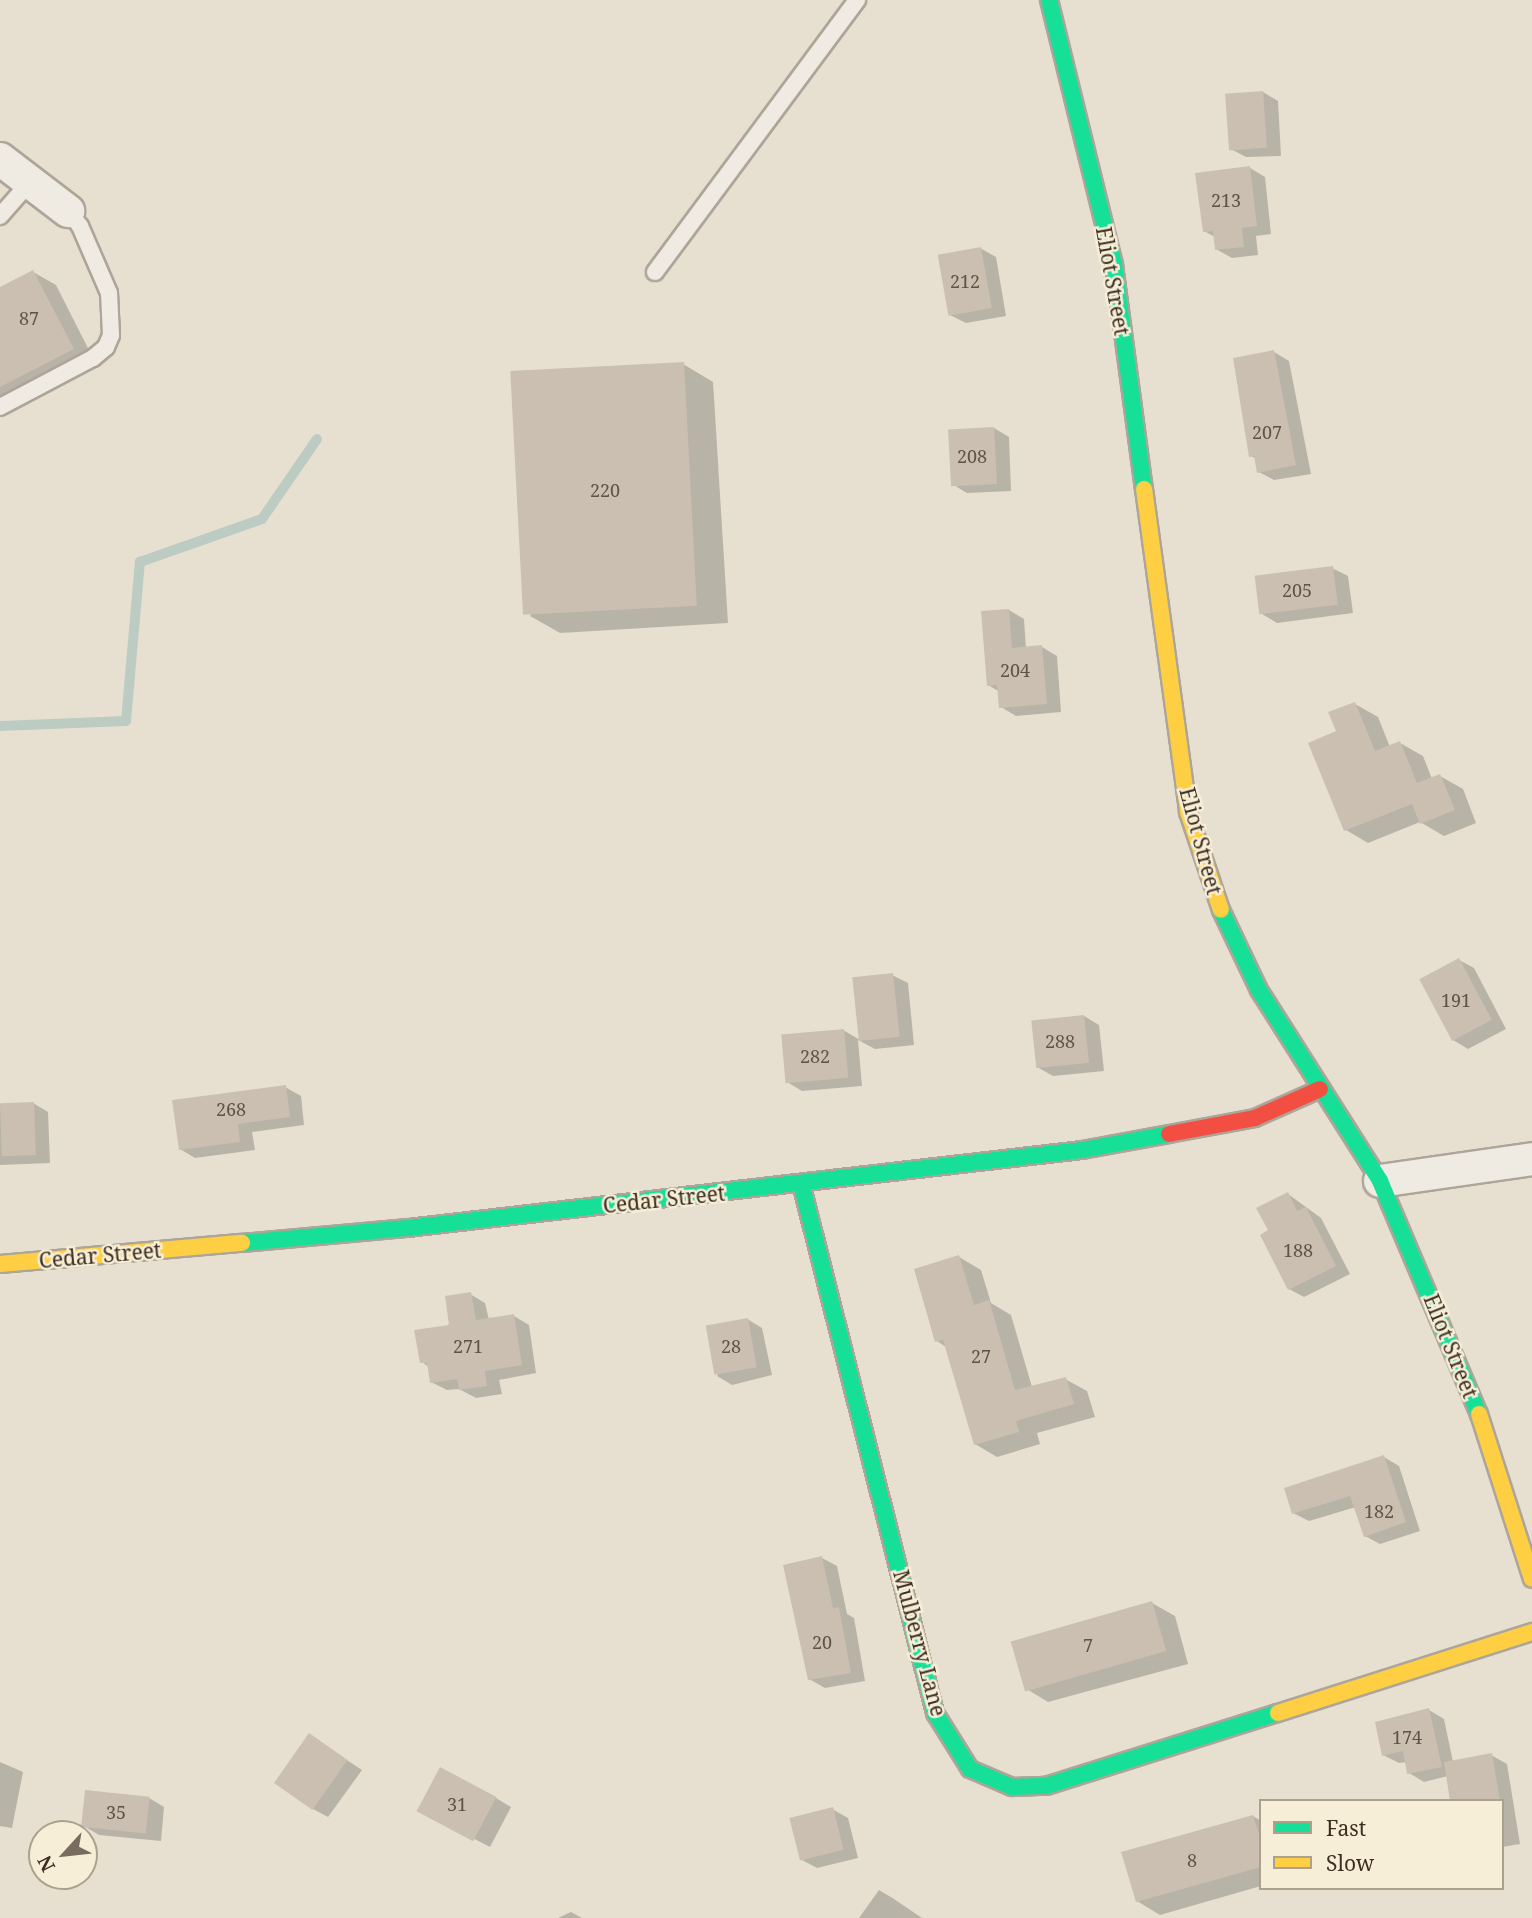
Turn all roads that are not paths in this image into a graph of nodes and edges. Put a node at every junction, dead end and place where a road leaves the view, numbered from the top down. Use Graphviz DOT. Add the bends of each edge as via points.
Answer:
graph roads {
  1 [pos="857,0"];
  2 [pos="1049,0"];
  3 [pos="0,159"];
  4 [pos="30,182"];
  5 [pos="68,211"];
  6 [pos="0,216"];
  7 [pos="655,272"];
  8 [pos="0,407"];
  9 [pos="1320,1089"];
  10 [pos="1532,1159"];
  11 [pos="1380,1181"];
  12 [pos="801,1183"];
  13 [pos="0,1264"];
  14 [pos="1532,1579"];
  15 [pos="1532,1632"];
  1 -- 7 [label="lane"];
  2 -- 9 [label="street, Eliot Street" via="1114,265 1188,812 1216,900 1259,990"];
  3 -- 4 [label="street"];
  4 -- 5 [label="street"];
  4 -- 6 [label="lane"];
  5 -- 8 [label="lane" via="80,226 108,293 111,335 93,358"];
  9 -- 11 [label="street, Eliot Street"];
  9 -- 12 [label="street, Cedar Street" via="1255,1118 1095,1147"];
  10 -- 11 [label="street"];
  11 -- 14 [label="street, Eliot Street" via="1491,1446"];
  12 -- 13 [label="street, Cedar Street" via="408,1228"];
  12 -- 15 [label="street, Mulberry Lane" via="935,1713 970,1769 1012,1787 1046,1786"];
}
